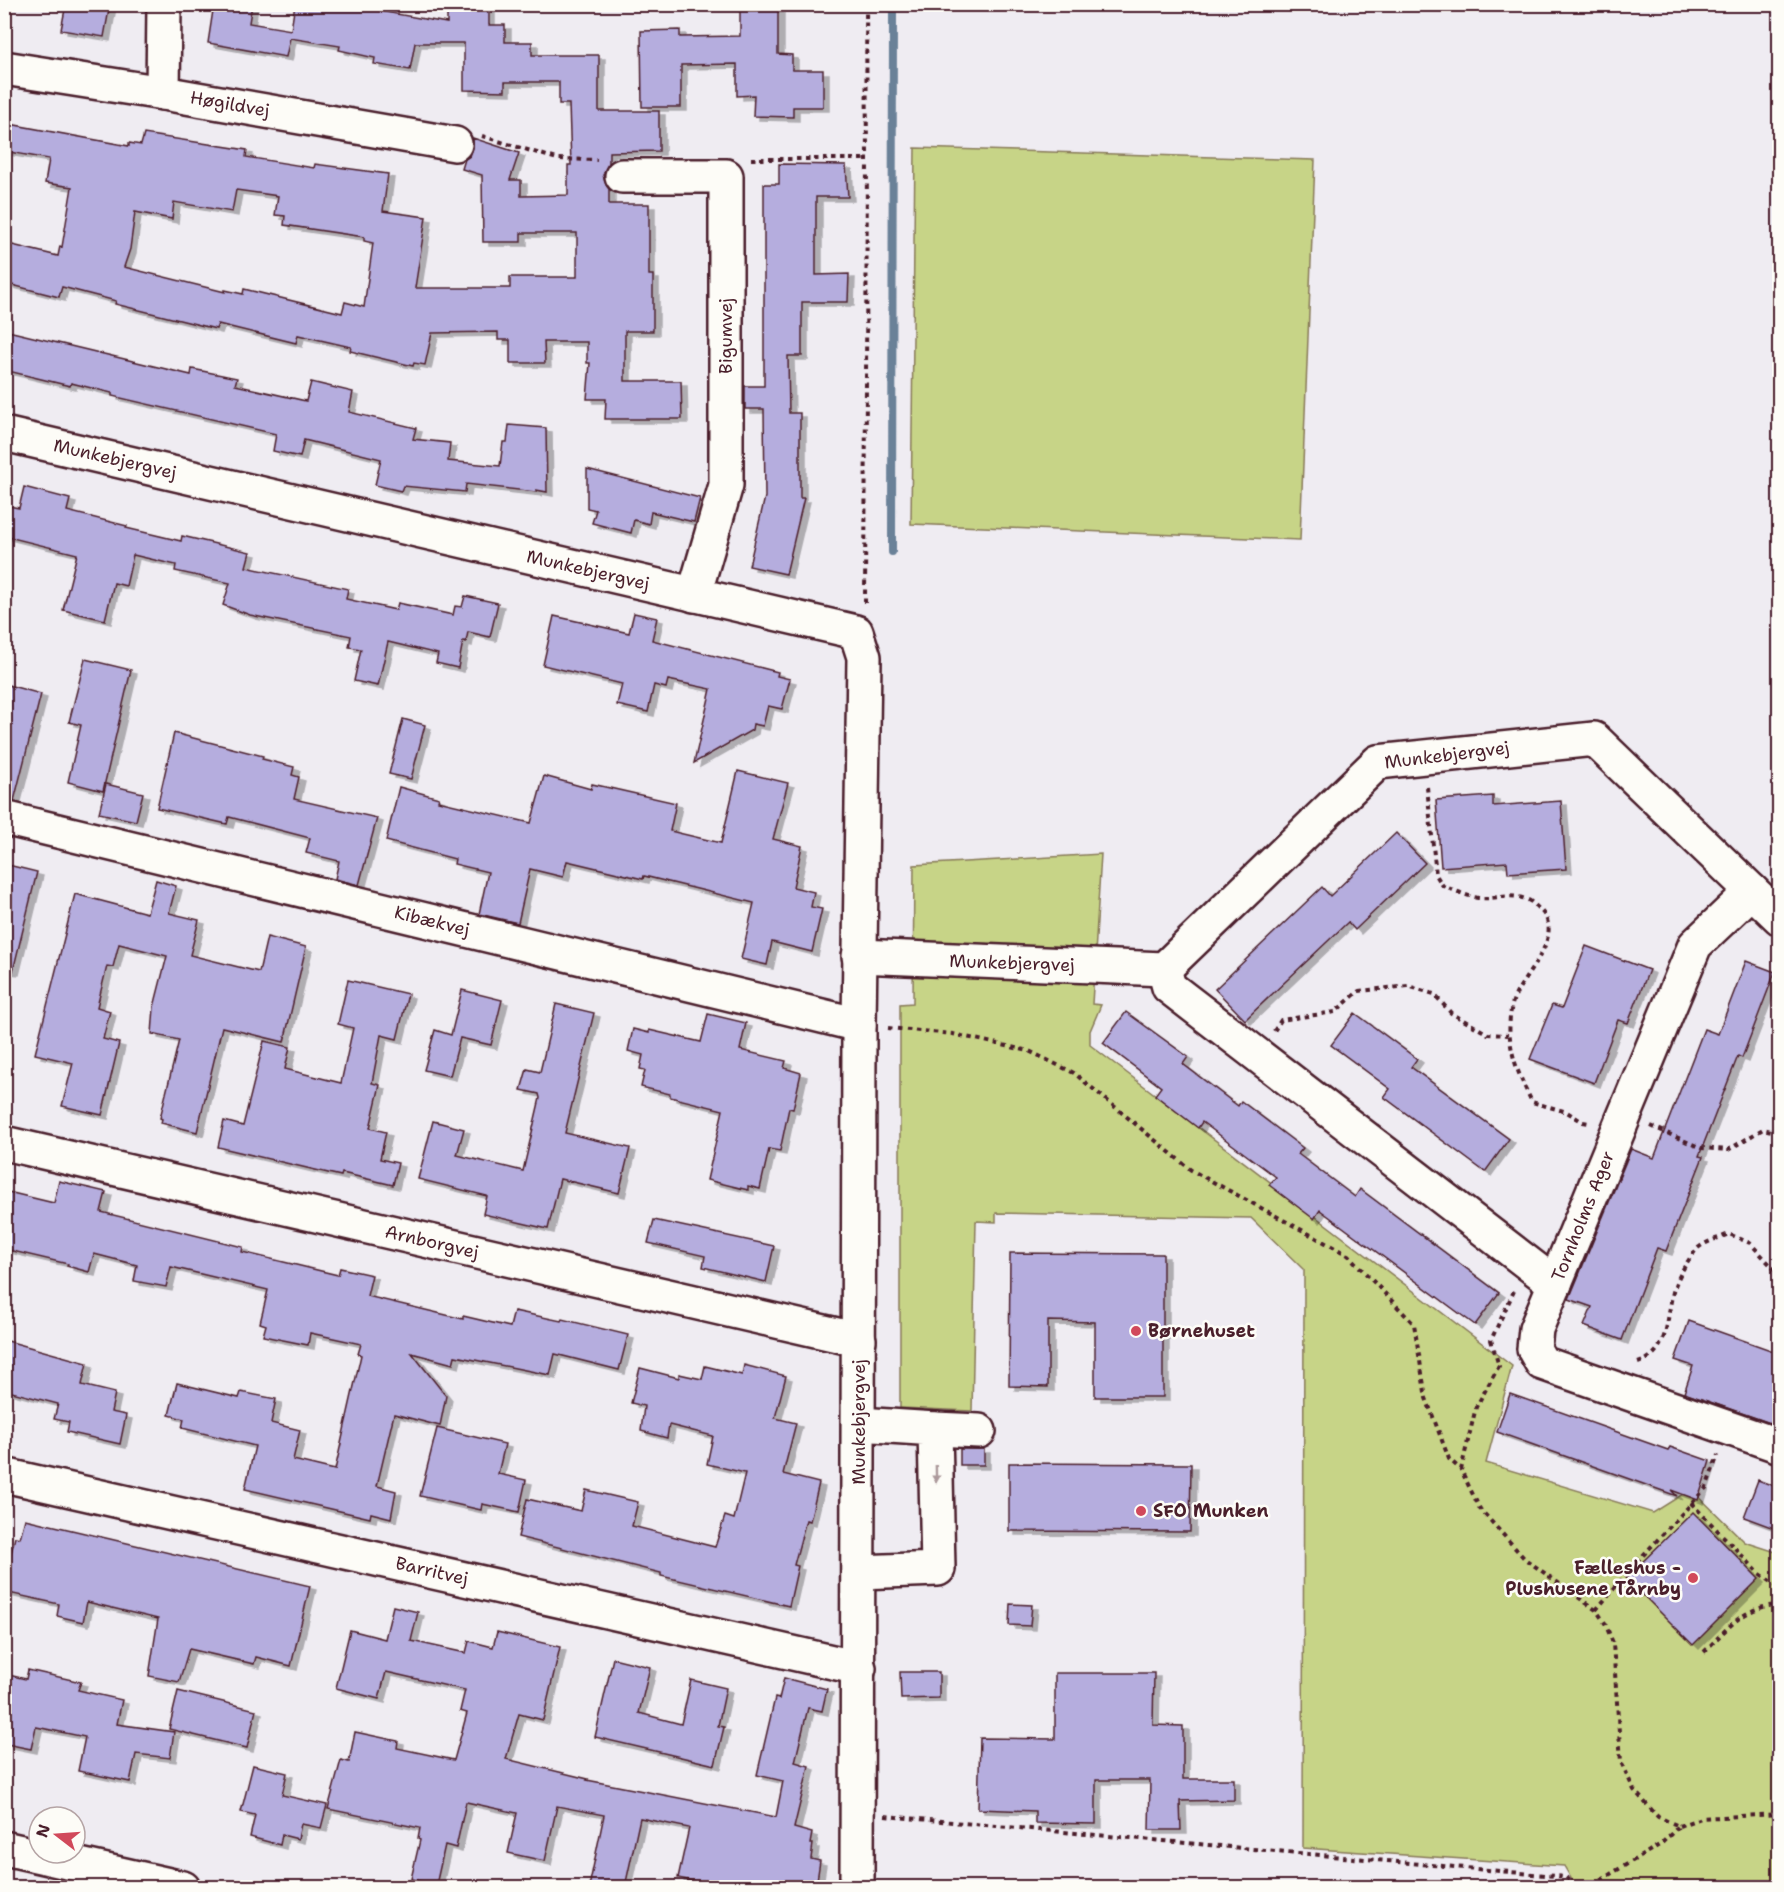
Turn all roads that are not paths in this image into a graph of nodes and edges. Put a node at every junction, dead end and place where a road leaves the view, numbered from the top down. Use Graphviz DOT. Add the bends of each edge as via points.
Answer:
graph roads {
  1 [pos="164,4"];
  2 [pos="4,68"];
  3 [pos="163,93"];
  4 [pos="455,144"];
  5 [pos="622,176"];
  6 [pos="4,434"];
  7 [pos="694,595"];
  8 [pos="4,818"];
  9 [pos="1752,891"];
  10 [pos="1779,918"];
  11 [pos="859,956"];
  12 [pos="1164,969"];
  13 [pos="859,1025"];
  14 [pos="4,1143"];
  15 [pos="1555,1284"];
  16 [pos="859,1340"];
  17 [pos="859,1424"];
  18 [pos="935,1429"];
  19 [pos="979,1431"];
  20 [pos="1779,1446"];
  21 [pos="4,1474"];
  22 [pos="859,1572"];
  23 [pos="859,1668"];
  24 [pos="4,1848"];
  25 [pos="183,1887"];
  26 [pos="857,1887"];
  1 -- 3 [label="street"];
  2 -- 3 [label="street, Høgildvej"];
  3 -- 4 [label="street, Høgildvej"];
  5 -- 7 [label="street, Bigumvej" via="726,177 726,485"];
  6 -- 7 [label="street, Munkebjergvej"];
  7 -- 11 [label="street, Munkebjergvej" via="856,632 864,657"];
  8 -- 13 [label="street, Kibækvej"];
  9 -- 10 [label="street"];
  9 -- 12 [label="street, Munkebjergvej" via="1594,739 1378,762"];
  9 -- 15 [label="street, Tornholms Ager" via="1695,945"];
  11 -- 12 [label="street, Munkebjergvej"];
  11 -- 13 [label="street, Munkebjergvej"];
  12 -- 15 [label="street" via="1169,987"];
  13 -- 16 [label="street, Munkebjergvej"];
  14 -- 16 [label="street, Arnborgvej"];
  15 -- 20 [label="street, Tornholms Ager" via="1536,1329 1533,1349 1542,1363"];
  16 -- 17 [label="street, Munkebjergvej"];
  17 -- 18 [label="street"];
  17 -- 22 [label="street, Munkebjergvej"];
  18 -- 19 [label="street"];
  18 -- 22 [label="street, one-way" via="938,1569"];
  21 -- 23 [label="street, Barritvej"];
  22 -- 23 [label="street, Munkebjergvej"];
  23 -- 26 [label="street, Munkebjergvej"];
  24 -- 25 [label="street"];
}
